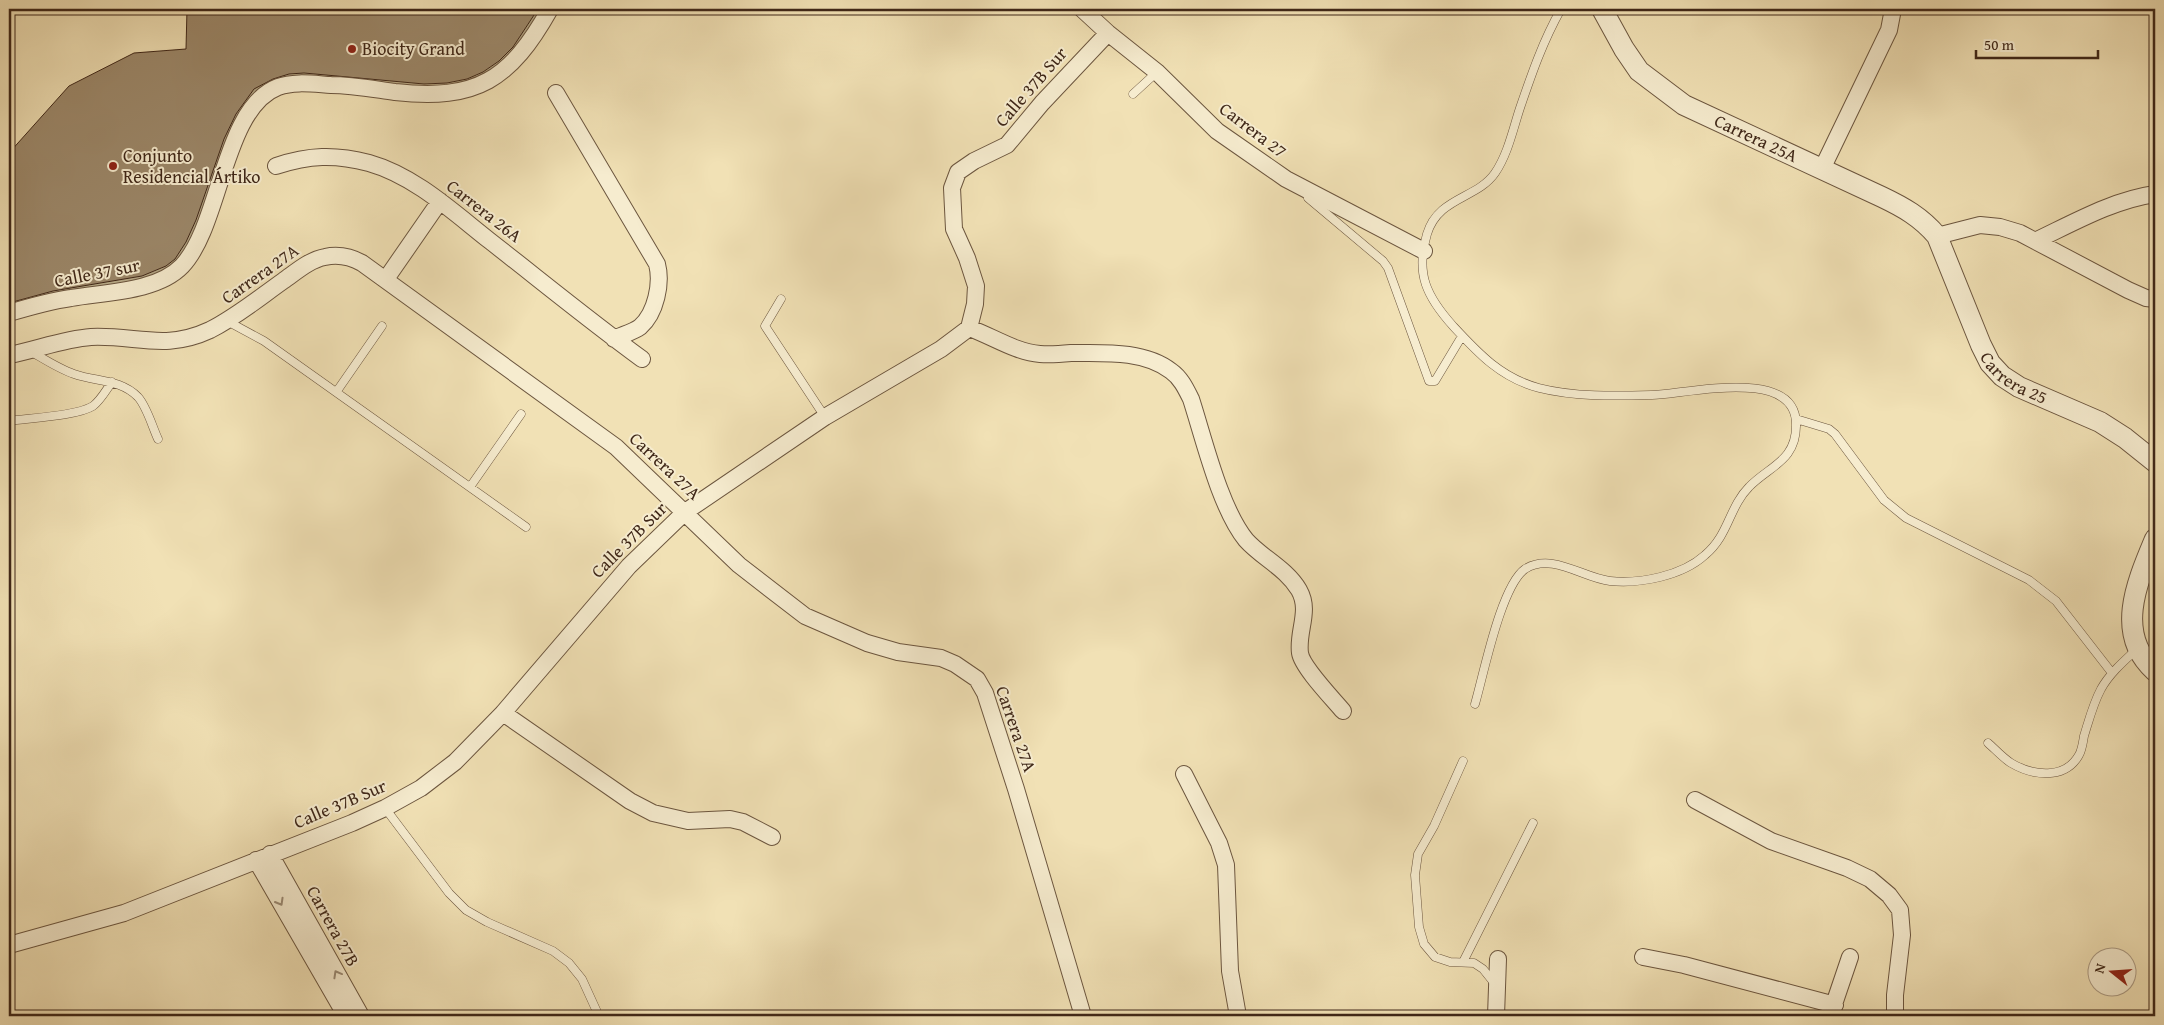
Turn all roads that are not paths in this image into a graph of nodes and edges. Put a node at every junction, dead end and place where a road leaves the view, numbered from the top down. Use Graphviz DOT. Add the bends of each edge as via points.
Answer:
graph roads {
  1 [pos="550,9"];
  2 [pos="1082,9"];
  3 [pos="1561,9"];
  4 [pos="1602,9"];
  5 [pos="1894,9"];
  6 [pos="1108,33"];
  7 [pos="1156,72"];
  8 [pos="556,93"];
  9 [pos="1133,94"];
  10 [pos="276,166"];
  11 [pos="1822,169"];
  12 [pos="1286,179"];
  13 [pos="2155,194"];
  14 [pos="440,201"];
  15 [pos="1937,236"];
  16 [pos="2035,241"];
  17 [pos="1424,251"];
  18 [pos="386,279"];
  19 [pos="781,299"];
  20 [pos="2155,299"];
  21 [pos="9,313"];
  22 [pos="227,321"];
  23 [pos="382,326"];
  24 [pos="969,328"];
  25 [pos="1462,336"];
  26 [pos="614,338"];
  27 [pos="29,351"];
  28 [pos="9,355"];
  29 [pos="642,359"];
  30 [pos="112,382"];
  31 [pos="337,391"];
  32 [pos="521,414"];
  33 [pos="825,417"];
  34 [pos="1796,419"];
  35 [pos="9,421"];
  36 [pos="158,439"];
  37 [pos="2155,462"];
  38 [pos="470,487"];
  39 [pos="685,512"];
  40 [pos="526,527"];
  41 [pos="2155,539"];
  42 [pos="2137,649"];
  43 [pos="2155,671"];
  44 [pos="2112,673"];
  45 [pos="1475,704"];
  46 [pos="1343,711"];
  47 [pos="503,713"];
  48 [pos="1988,743"];
  49 [pos="1463,761"];
  50 [pos="1184,774"];
  51 [pos="1695,800"];
  52 [pos="385,808"];
  53 [pos="1533,823"];
  54 [pos="772,838"];
  55 [pos="263,857"];
  56 [pos="9,945"];
  57 [pos="1643,957"];
  58 [pos="1850,957"];
  59 [pos="1498,959"];
  60 [pos="1463,962"];
  61 [pos="1496,986"];
  62 [pos="1832,1010"];
  63 [pos="598,1014"];
  64 [pos="346,1016"];
  65 [pos="361,1016"];
  66 [pos="1083,1016"];
  67 [pos="1238,1016"];
  68 [pos="1496,1016"];
  69 [pos="1895,1016"];
  1 -- 21 [label="street, Calle 37 sur" via="524,51 510,64 482,85 457,93 433,95 298,84 279,87 261,97 249,112 221,177 208,218 182,266 163,279 138,288 70,298"];
  2 -- 6 [label="street, Carrera 27"];
  3 -- 17 [label="lane" via="1537,58 1505,154 1494,175 1475,190 1456,199 1434,218 1427,232"];
  4 -- 11 [label="street, Carrera 25A" via="1639,71 1658,87 1716,121"];
  5 -- 11 [label="street" via="1889,30"];
  6 -- 7 [label="street, Carrera 27"];
  6 -- 24 [label="street, Calle 37B Sur" via="1007,145 958,172 952,188 954,229 968,258 976,286"];
  7 -- 9 [label="lane"];
  7 -- 12 [label="street, Carrera 27" via="1217,131"];
  8 -- 26 [label="street" via="660,274 650,312 640,327"];
  10 -- 14 [label="street, Carrera 26A" via="299,158 321,156 370,163 392,172"];
  11 -- 15 [label="street, Carrera 25A" via="1909,210"];
  12 -- 17 [label="street, Carrera 27"];
  12 -- 25 [label="lane" via="1388,268 1429,381 1435,381"];
  13 -- 16 [label="street" via="2139,196"];
  14 -- 18 [label="street"];
  14 -- 26 [label="street, Carrera 26A"];
  15 -- 16 [label="street" via="1980,225 2000,227"];
  15 -- 37 [label="street, Carrera 25" via="1981,345 1990,363 2002,376 2019,387 2100,422"];
  16 -- 20 [label="street" via="2128,290"];
  17 -- 25 [label="lane" via="1426,288 1434,305"];
  18 -- 22 [label="street, Carrera 27A" via="350,257 326,256 308,263"];
  18 -- 39 [label="street, Carrera 27A" via="616,447"];
  19 -- 33 [label="lane" via="765,326"];
  22 -- 27 [label="street, Carrera 27A" via="188,339 160,342 88,338"];
  22 -- 31 [label="lane" via="264,341"];
  23 -- 31 [label="lane"];
  24 -- 33 [label="street, Calle 37B Sur" via="941,349"];
  24 -- 46 [label="street" via="1018,350 1040,354 1127,355 1150,360 1171,370 1191,399 1236,526 1299,590 1304,604 1300,654"];
  25 -- 34 [label="lane" via="1489,364 1535,387 1585,394 1649,395 1740,386 1782,397 1791,406"];
  26 -- 29 [label="street, Carrera 26A"];
  27 -- 28 [label="street, Carrera 27A"];
  27 -- 30 [label="lane" via="72,373"];
  30 -- 35 [label="lane" via="100,400 78,412"];
  30 -- 36 [label="lane" via="127,388 140,399"];
  31 -- 38 [label="lane"];
  32 -- 38 [label="lane"];
  33 -- 39 [label="street, Calle 37B Sur"];
  34 -- 44 [label="lane" via="1835,434 1884,500 1906,518 2029,580 2056,601"];
  34 -- 45 [label="lane" via="1795,436 1786,456 1742,494 1723,535 1695,563 1665,575 1627,581 1608,581 1542,562 1522,571 1510,585"];
  38 -- 40 [label="lane"];
  39 -- 47 [label="street, Calle 37B Sur" via="629,566"];
  39 -- 66 [label="street, Carrera 27A" via="739,565 805,616 867,643 898,652 941,658 976,679 985,693 1013,780"];
  41 -- 42 [label="street" via="2132,615"];
  42 -- 43 [label="street"];
  42 -- 44 [label="lane"];
  44 -- 48 [label="lane" via="2092,710 2080,754 2068,767 2040,774 2025,770 2009,762"];
  47 -- 52 [label="street, Calle 37B Sur" via="455,762 421,788"];
  47 -- 54 [label="street" via="630,801 653,813 688,821 730,819 744,822"];
  49 -- 60 [label="lane" via="1418,854 1415,875 1424,944 1435,957"];
  50 -- 67 [label="street" via="1219,843 1226,866 1230,971"];
  51 -- 69 [label="street" via="1771,841 1870,879 1889,895 1900,910 1902,934"];
  52 -- 55 [label="street, Calle 37B Sur"];
  52 -- 63 [label="lane" via="454,899 486,922 553,952 569,963 582,979"];
  53 -- 60 [label="lane"];
  55 -- 56 [label="street, Calle 37B Sur" via="124,912"];
  55 -- 64 [label="street, Carrera 27B, one-way"];
  65 -- 55 [label="street, Carrera 27B, one-way"];
  57 -- 62 [label="street" via="1684,965"];
  58 -- 62 [label="street"];
  59 -- 61 [label="street"];
  60 -- 61 [label="lane" via="1474,963 1483,969"];
  61 -- 68 [label="street"];
}
